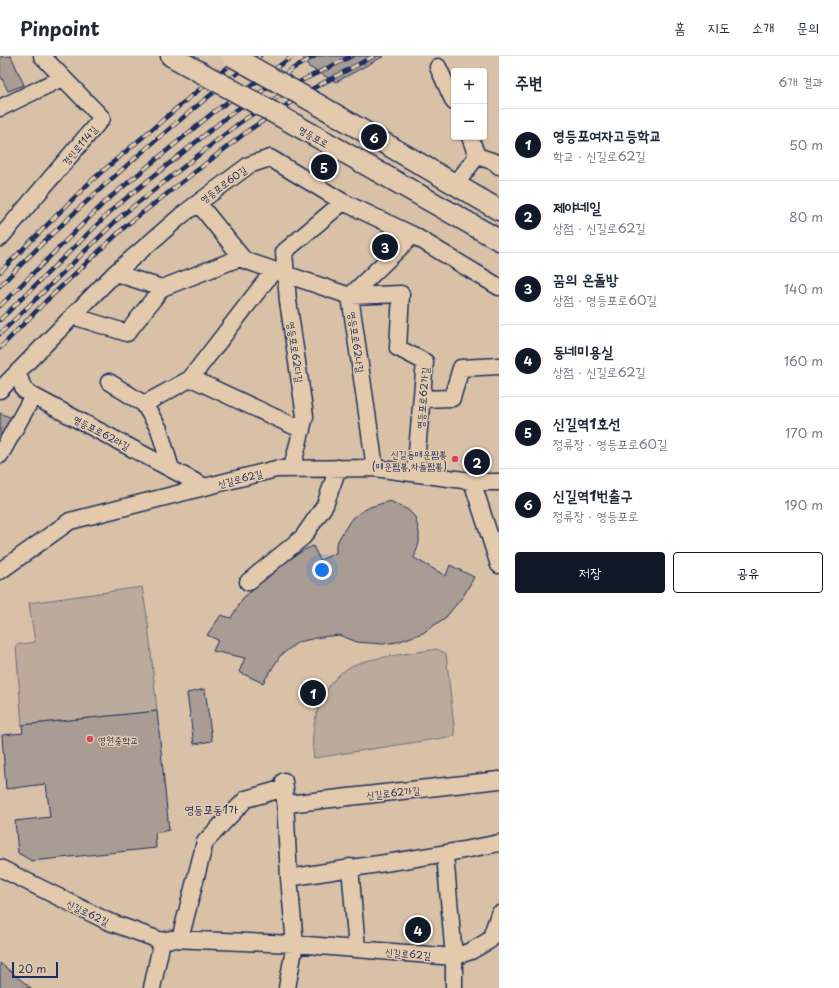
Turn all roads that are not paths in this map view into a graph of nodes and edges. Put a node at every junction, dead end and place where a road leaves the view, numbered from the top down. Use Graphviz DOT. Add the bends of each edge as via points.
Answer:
graph roads {
  1 [pos="42,56"];
  2 [pos="232,56"];
  3 [pos="185,61"];
  4 [pos="438,67"];
  5 [pos="62,78"];
  6 [pos="451,95"];
  7 [pos="0,108"];
  8 [pos="471,140"];
  9 [pos="478,156"];
  10 [pos="499,166"];
  11 [pos="455,185"];
  12 [pos="343,202"];
  13 [pos="198,203"];
  14 [pos="499,210"];
  15 [pos="413,235"];
  16 [pos="0,238"];
  17 [pos="499,240"];
  18 [pos="242,257"];
  19 [pos="280,272"];
  20 [pos="115,274"];
  21 [pos="499,287"];
  22 [pos="162,288"];
  23 [pos="350,296"];
  24 [pos="72,316"];
  25 [pos="499,366"];
  26 [pos="17,372"];
  27 [pos="191,378"];
  28 [pos="109,382"];
  29 [pos="0,390"];
  30 [pos="33,396"];
  31 [pos="422,399"];
  32 [pos="144,404"];
  33 [pos="302,430"];
  34 [pos="0,455"];
  35 [pos="292,468"];
  36 [pos="338,468"];
  37 [pos="375,468"];
  38 [pos="171,469"];
  39 [pos="415,473"];
  40 [pos="472,481"];
  41 [pos="499,482"];
  42 [pos="205,487"];
  43 [pos="499,565"];
  44 [pos="0,570"];
  45 [pos="248,582"];
  46 [pos="499,780"];
  47 [pos="285,791"];
  48 [pos="499,842"];
  49 [pos="445,855"];
  50 [pos="350,867"];
  51 [pos="0,868"];
  52 [pos="289,878"];
  53 [pos="499,914"];
  54 [pos="180,939"];
  55 [pos="162,941"];
  56 [pos="295,944"];
  57 [pos="357,949"];
  58 [pos="454,956"];
  59 [pos="152,988"];
  60 [pos="287,988"];
  61 [pos="454,988"];
  1 -- 5 [label="street, 경인로114길"];
  2 -- 11 [label="main road, bridge"];
  3 -- 17 [label="main road, 영등포로, bridge"];
  4 -- 6 [label="street"];
  5 -- 7 [label="street"];
  5 -- 16 [label="street, 경인로114길" via="102,118"];
  8 -- 9 [label="street"];
  9 -- 10 [label="street"];
  9 -- 11 [label="street"];
  11 -- 14 [label="main road"];
  12 -- 13 [label="street, 영등포로60길" via="270,158 249,165"];
  12 -- 15 [label="street, 영등포로60길"];
  12 -- 19 [label="street" via="284,252"];
  13 -- 18 [label="street"];
  13 -- 20 [label="street, 영등포로60길"];
  15 -- 21 [label="street, 영등포로60길"];
  15 -- 23 [label="street"];
  18 -- 19 [label="street" via="244,260"];
  18 -- 22 [label="street"];
  19 -- 23 [label="street"];
  19 -- 27 [label="street"];
  19 -- 33 [label="street, 영등포로62다길" via="288,301 305,416"];
  20 -- 22 [label="street"];
  20 -- 24 [label="street, 영등포로60길"];
  22 -- 24 [label="street" via="127,333"];
  23 -- 31 [label="street, 영등포로62가길" via="401,294 398,348 425,362"];
  23 -- 37 [label="street, 영등포로62나길"];
  24 -- 26 [label="street, 영등포로60길"];
  25 -- 31 [label="street" via="461,368 452,398"];
  26 -- 29 [label="street, 영등포로60길"];
  26 -- 30 [label="street, 영등포로62라길" via="24,390"];
  27 -- 32 [label="street"];
  27 -- 33 [label="street"];
  28 -- 32 [label="street"];
  30 -- 34 [label="street"];
  30 -- 38 [label="street, 영등포로62라길"];
  31 -- 39 [label="street, 영등포로62가길"];
  32 -- 38 [label="street" via="159,429"];
  33 -- 35 [label="street, 영등포로62다길"];
  35 -- 36 [label="street, 신길로62길"];
  35 -- 42 [label="street, 신길로62길" via="276,469"];
  36 -- 37 [label="street, 신길로62길"];
  36 -- 45 [label="street" via="325,505 303,537"];
  37 -- 39 [label="street, 신길로62길"];
  38 -- 42 [label="street, 영등포로62라길"];
  39 -- 40 [label="street, 신길로62길"];
  40 -- 41 [label="street, 신길로62길"];
  40 -- 43 [label="street"];
  42 -- 44 [label="street, 신길로62길" via="70,521"];
  46 -- 47 [label="street, 신길로62가길"];
  47 -- 52 [label="street"];
  47 -- 54 [label="street" via="246,799 205,842"];
  48 -- 49 [label="street"];
  49 -- 50 [label="street"];
  49 -- 58 [label="street"];
  50 -- 52 [label="street"];
  50 -- 57 [label="street"];
  51 -- 55 [label="street, 신길로62길" via="107,921"];
  52 -- 56 [label="street"];
  53 -- 58 [label="street, 신길로62길" via="490,940 471,951"];
  54 -- 55 [label="street, 신길로62길"];
  54 -- 56 [label="street, 신길로62길"];
  55 -- 59 [label="street"];
  56 -- 57 [label="street, 신길로62길"];
  56 -- 60 [label="street"];
  57 -- 58 [label="street, 신길로62길"];
  58 -- 61 [label="street"];
}
